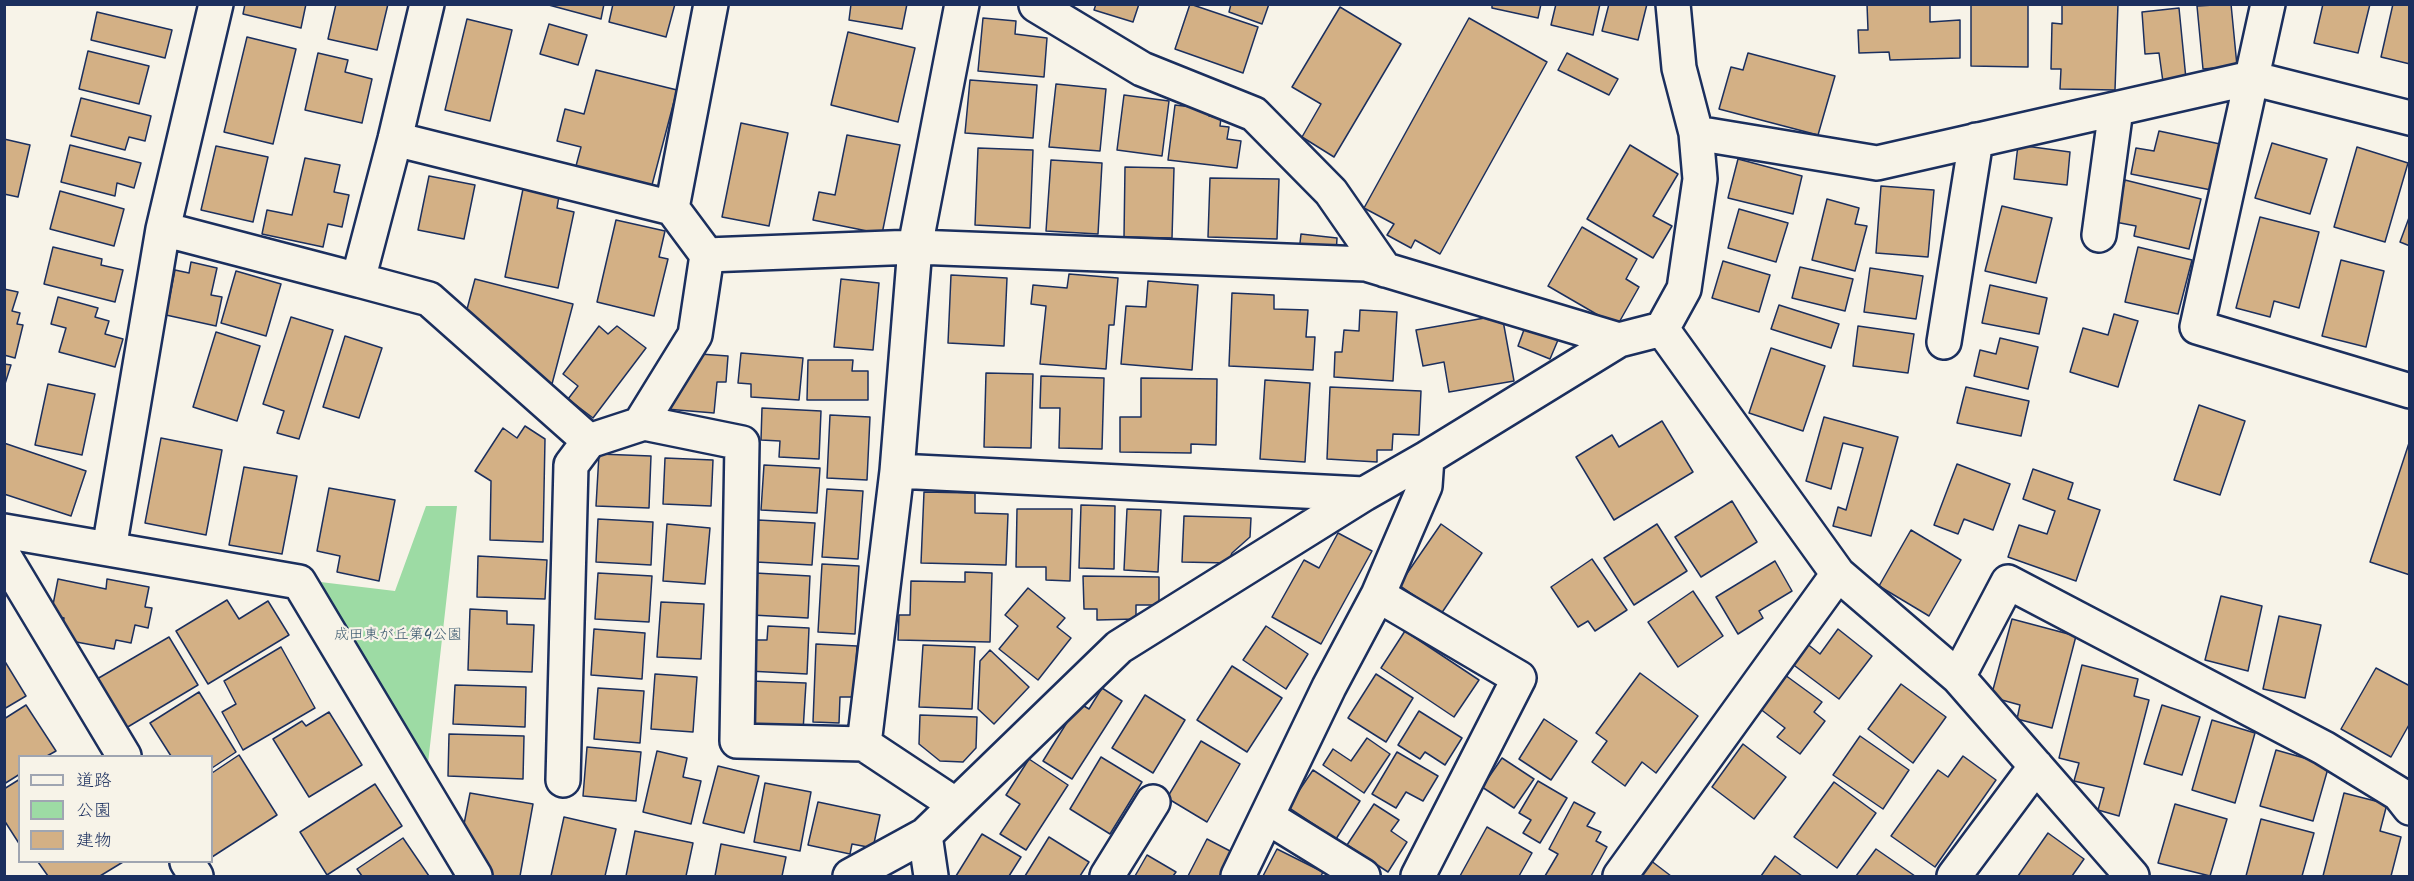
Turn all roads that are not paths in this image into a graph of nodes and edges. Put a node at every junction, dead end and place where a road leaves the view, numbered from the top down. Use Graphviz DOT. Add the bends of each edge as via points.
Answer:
graph roads {
  1 [pos="216,4"];
  2 [pos="427,4"];
  3 [pos="711,4"];
  4 [pos="962,4"];
  5 [pos="1673,4"];
  6 [pos="2268,4"];
  7 [pos="1035,5"];
  8 [pos="2251,78"];
  9 [pos="2116,109"];
  10 [pos="2409,118"];
  11 [pos="1696,133"];
  12 [pos="395,139"];
  13 [pos="1976,140"];
  14 [pos="672,208"];
  15 [pos="163,229"];
  16 [pos="2099,235"];
  17 [pos="915,247"];
  18 [pos="707,255"];
  19 [pos="1385,270"];
  20 [pos="358,280"];
  21 [pos="1662,329"];
  22 [pos="1619,340"];
  23 [pos="1944,342"];
  24 [pos="2409,391"];
  25 [pos="640,424"];
  26 [pos="589,441"];
  27 [pos="1427,458"];
  28 [pos="897,471"];
  29 [pos="1364,494"];
  30 [pos="4,531"];
  31 [pos="109,549"];
  32 [pos="4,556"];
  33 [pos="1838,574"];
  34 [pos="1378,595"];
  35 [pos="1958,677"];
  36 [pos="864,744"];
  37 [pos="123,755"];
  38 [pos="2036,766"];
  39 [pos="563,780"];
  40 [pos="1154,802"];
  41 [pos="956,805"];
  42 [pos="2409,808"];
  43 [pos="1269,818"];
  44 [pos="925,835"];
  45 [pos="188,863"];
  46 [pos="196,876"];
  47 [pos="475,876"];
  48 [pos="850,876"];
  49 [pos="932,876"];
  50 [pos="1107,876"];
  51 [pos="1238,876"];
  52 [pos="1363,876"];
  53 [pos="1418,876"];
  54 [pos="1620,876"];
  55 [pos="1954,876"];
  56 [pos="2132,876"];
  1 -- 15 [label="street"];
  2 -- 12 [label="street"];
  3 -- 14 [label="street"];
  4 -- 17 [label="street"];
  5 -- 11 [label="street" via="1679,68"];
  6 -- 8 [label="street"];
  7 -- 19 [label="street" via="1143,69 1254,114 1331,192"];
  8 -- 9 [label="street"];
  8 -- 10 [label="street"];
  8 -- 24 [label="street" via="2197,327"];
  9 -- 13 [label="street"];
  9 -- 16 [label="street"];
  11 -- 13 [label="street" via="1877,163"];
  11 -- 21 [label="street" via="1700,179 1684,289"];
  12 -- 14 [label="street"];
  12 -- 20 [label="street"];
  13 -- 23 [label="street"];
  14 -- 18 [label="street"];
  15 -- 20 [label="street"];
  15 -- 31 [label="street"];
  17 -- 18 [label="street"];
  17 -- 19 [label="street" via="1366,264"];
  17 -- 28 [label="street"];
  18 -- 25 [label="street" via="695,335"];
  19 -- 22 [label="street"];
  20 -- 26 [label="street" via="429,299"];
  21 -- 22 [label="street"];
  21 -- 33 [label="street"];
  22 -- 27 [label="street"];
  25 -- 26 [label="street"];
  25 -- 36 [label="street" via="742,443 737,741"];
  26 -- 39 [label="street" via="571,465"];
  27 -- 29 [label="street"];
  27 -- 34 [label="street" via="1425,486"];
  28 -- 29 [label="street"];
  28 -- 36 [label="street"];
  29 -- 41 [label="street" via="1119,647"];
  30 -- 31 [label="street"];
  31 -- 47 [label="street" via="299,582"];
  32 -- 37 [label="street"];
  33 -- 35 [label="street"];
  33 -- 54 [label="street"];
  34 -- 43 [label="street" via="1329,687"];
  34 -- 53 [label="street" via="1519,678"];
  35 -- 38 [label="street"];
  35 -- 42 [label="street" via="2008,582 2324,748 2399,794"];
  36 -- 41 [label="street"];
  38 -- 55 [label="street"];
  38 -- 56 [label="street"];
  40 -- 50 [label="street"];
  41 -- 44 [label="street"];
  43 -- 51 [label="street"];
  43 -- 52 [label="street"];
  44 -- 48 [label="street"];
  44 -- 49 [label="street"];
  45 -- 46 [label="street"];
}
